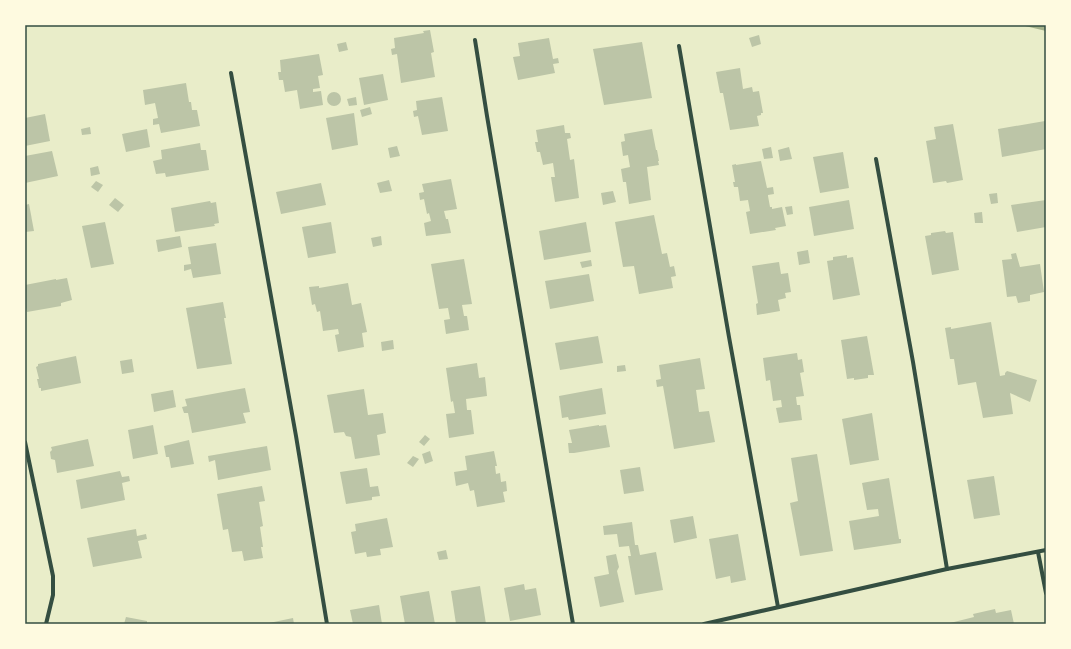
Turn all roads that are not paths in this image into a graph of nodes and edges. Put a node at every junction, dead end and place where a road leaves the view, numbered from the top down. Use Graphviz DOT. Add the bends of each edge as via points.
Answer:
graph roads {
  1 [pos="475,40"];
  2 [pos="679,46"];
  3 [pos="231,73"];
  4 [pos="876,159"];
  5 [pos="25,442"];
  6 [pos="1046,550"];
  7 [pos="1038,552"];
  8 [pos="947,569"];
  9 [pos="1046,593"];
  10 [pos="778,607"];
  11 [pos="46,624"];
  12 [pos="327,624"];
  13 [pos="573,624"];
  14 [pos="704,624"];
  1 -- 13 [label="street"];
  2 -- 10 [label="street"];
  3 -- 12 [label="street"];
  4 -- 8 [label="street" via="914,362"];
  5 -- 11 [label="street" via="53,576 53,595"];
  6 -- 7 [label="street"];
  7 -- 8 [label="street"];
  7 -- 9 [label="street"];
  8 -- 10 [label="street"];
  10 -- 14 [label="street"];
}
